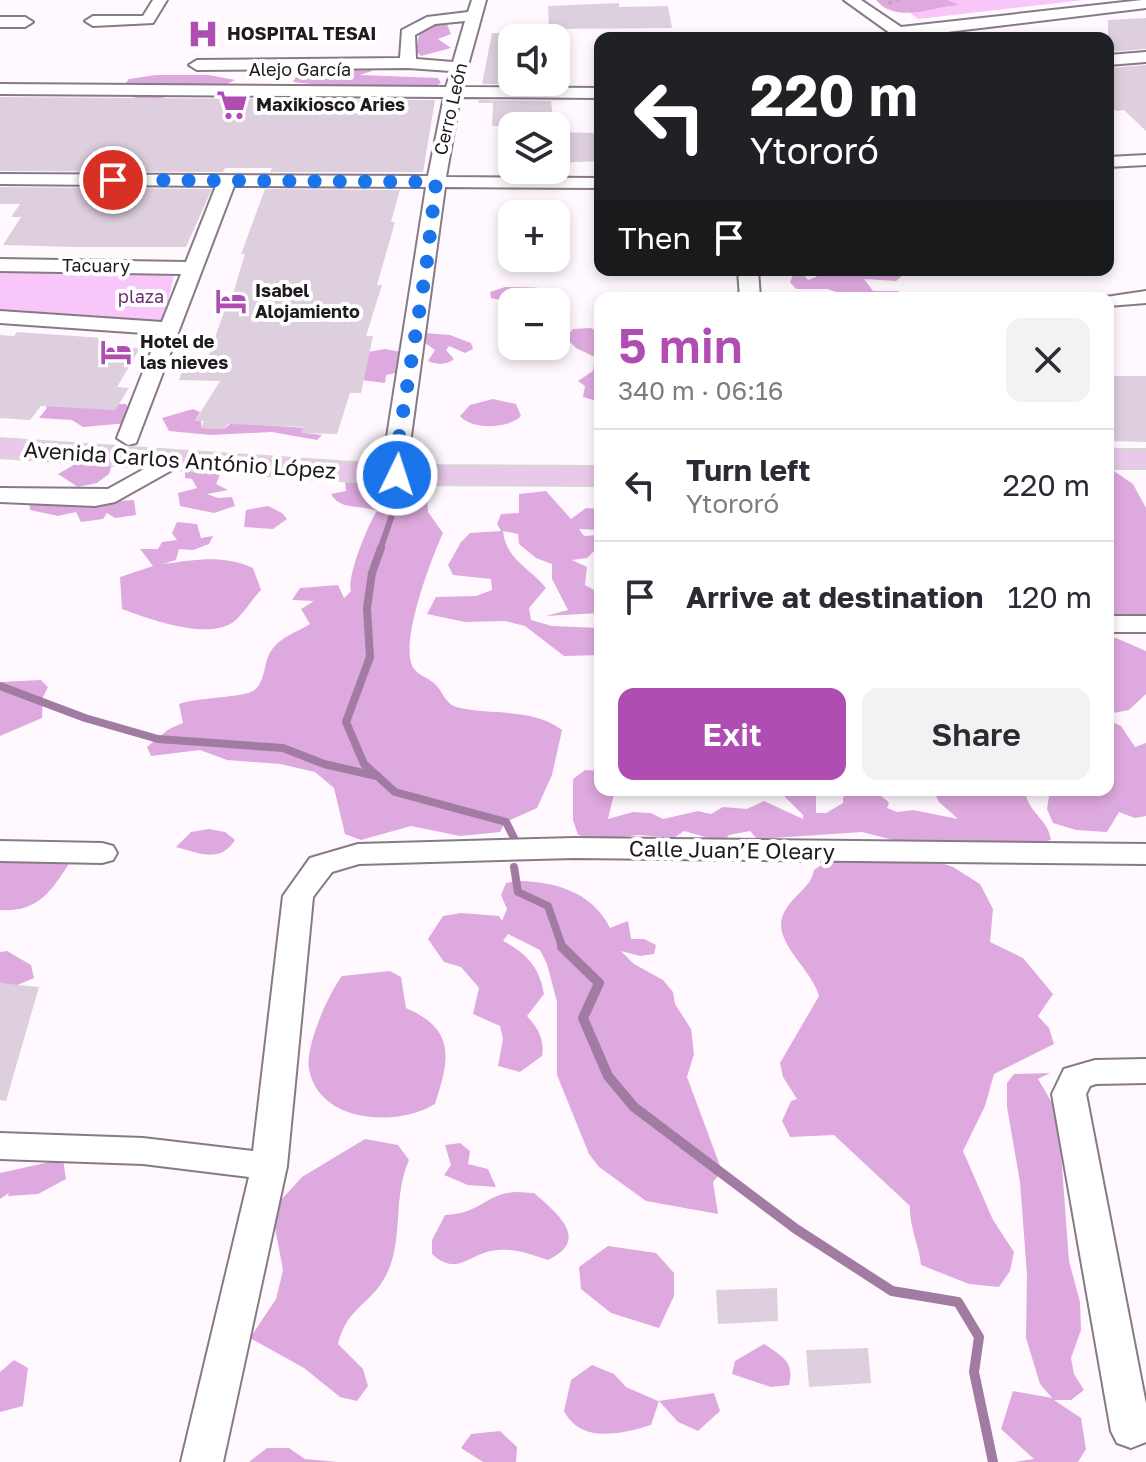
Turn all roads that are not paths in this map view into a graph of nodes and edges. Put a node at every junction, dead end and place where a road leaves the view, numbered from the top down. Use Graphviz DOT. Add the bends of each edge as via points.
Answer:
graph roads {
  1 [pos="160,0"];
  2 [pos="851,0"];
  3 [pos="1146,4"];
  4 [pos="476,8"];
  5 [pos="1005,20"];
  6 [pos="93,21"];
  7 [pos="0,22"];
  8 [pos="25,22"];
  9 [pos="898,32"];
  10 [pos="923,32"];
  11 [pos="1022,32"];
  12 [pos="1146,57"];
  13 [pos="1114,60"];
  14 [pos="408,63"];
  15 [pos="197,65"];
  16 [pos="1146,70"];
  17 [pos="1114,72"];
  18 [pos="0,75"];
  19 [pos="457,79"];
  20 [pos="498,79"];
  21 [pos="570,79"];
  22 [pos="594,80"];
  23 [pos="0,89"];
  24 [pos="594,92"];
  25 [pos="1146,160"];
  26 [pos="1114,162"];
  27 [pos="0,179"];
  28 [pos="227,181"];
  29 [pos="436,182"];
  30 [pos="594,183"];
  31 [pos="0,265"];
  32 [pos="192,268"];
  33 [pos="1146,297"];
  34 [pos="1114,300"];
  35 [pos="0,317"];
  36 [pos="171,329"];
  37 [pos="0,430"];
  38 [pos="128,438"];
  39 [pos="0,448"];
  40 [pos="594,457"];
  41 [pos="173,460"];
  42 [pos="1114,460"];
  43 [pos="1145,465"];
  44 [pos="397,466"];
  45 [pos="1114,475"];
  46 [pos="594,476"];
  47 [pos="0,495"];
  48 [pos="1114,624"];
  49 [pos="1146,624"];
  50 [pos="0,851"];
  51 [pos="102,853"];
  52 [pos="1146,854"];
  53 [pos="1146,1071"];
  54 [pos="0,1146"];
  55 [pos="269,1166"];
  56 [pos="1131,1431"];
  57 [pos="202,1462"];
  1 -- 6 [label="street" via="148,20"];
  2 -- 9 [label="street"];
  3 -- 5 [label="street"];
  4 -- 14 [label="street" via="413,27 407,33"];
  4 -- 19 [label="street, Cerro León"];
  5 -- 10 [label="street"];
  5 -- 11 [label="street"];
  7 -- 8 [label="street"];
  12 -- 13 [label="street"];
  14 -- 15 [label="street"];
  14 -- 19 [label="street"];
  16 -- 17 [label="street"];
  18 -- 19 [label="street, Alejo García"];
  19 -- 20 [label="street, Alejo García"];
  19 -- 23 [label="street, Alejo García"];
  19 -- 24 [label="street, Alejo García"];
  19 -- 29 [label="street, Cerro León"];
  21 -- 22 [label="street"];
  25 -- 26 [label="street"];
  27 -- 28 [label="street"];
  28 -- 29 [label="street"];
  28 -- 32 [label="street"];
  29 -- 30 [label="street"];
  29 -- 44 [label="street, Cerro León"];
  31 -- 32 [label="street, Tacuary"];
  32 -- 36 [label="street"];
  33 -- 34 [label="street"];
  35 -- 36 [label="street"];
  36 -- 38 [label="street"];
  37 -- 38 [label="main road, Avenida Carlos António López"];
  38 -- 44 [label="main road, Avenida Carlos António López"];
  39 -- 41 [label="main road, Avenida Carlos António López"];
  40 -- 44 [label="main road, Avenida Carlos António López"];
  41 -- 44 [label="main road, Avenida Carlos António López"];
  41 -- 47 [label="street" via="115,495"];
  42 -- 43 [label="main road"];
  43 -- 45 [label="main road"];
  44 -- 46 [label="main road, Avenida Carlos António López"];
  48 -- 49 [label="street"];
  50 -- 51 [label="street"];
  52 -- 55 [label="street, Calle Juan’E Oleary" via="574,848 358,854 321,865 298,896"];
  53 -- 56 [label="street" via="1095,1072 1076,1078 1069,1094"];
  54 -- 55 [label="street" via="143,1151"];
  55 -- 57 [label="street"];
}
